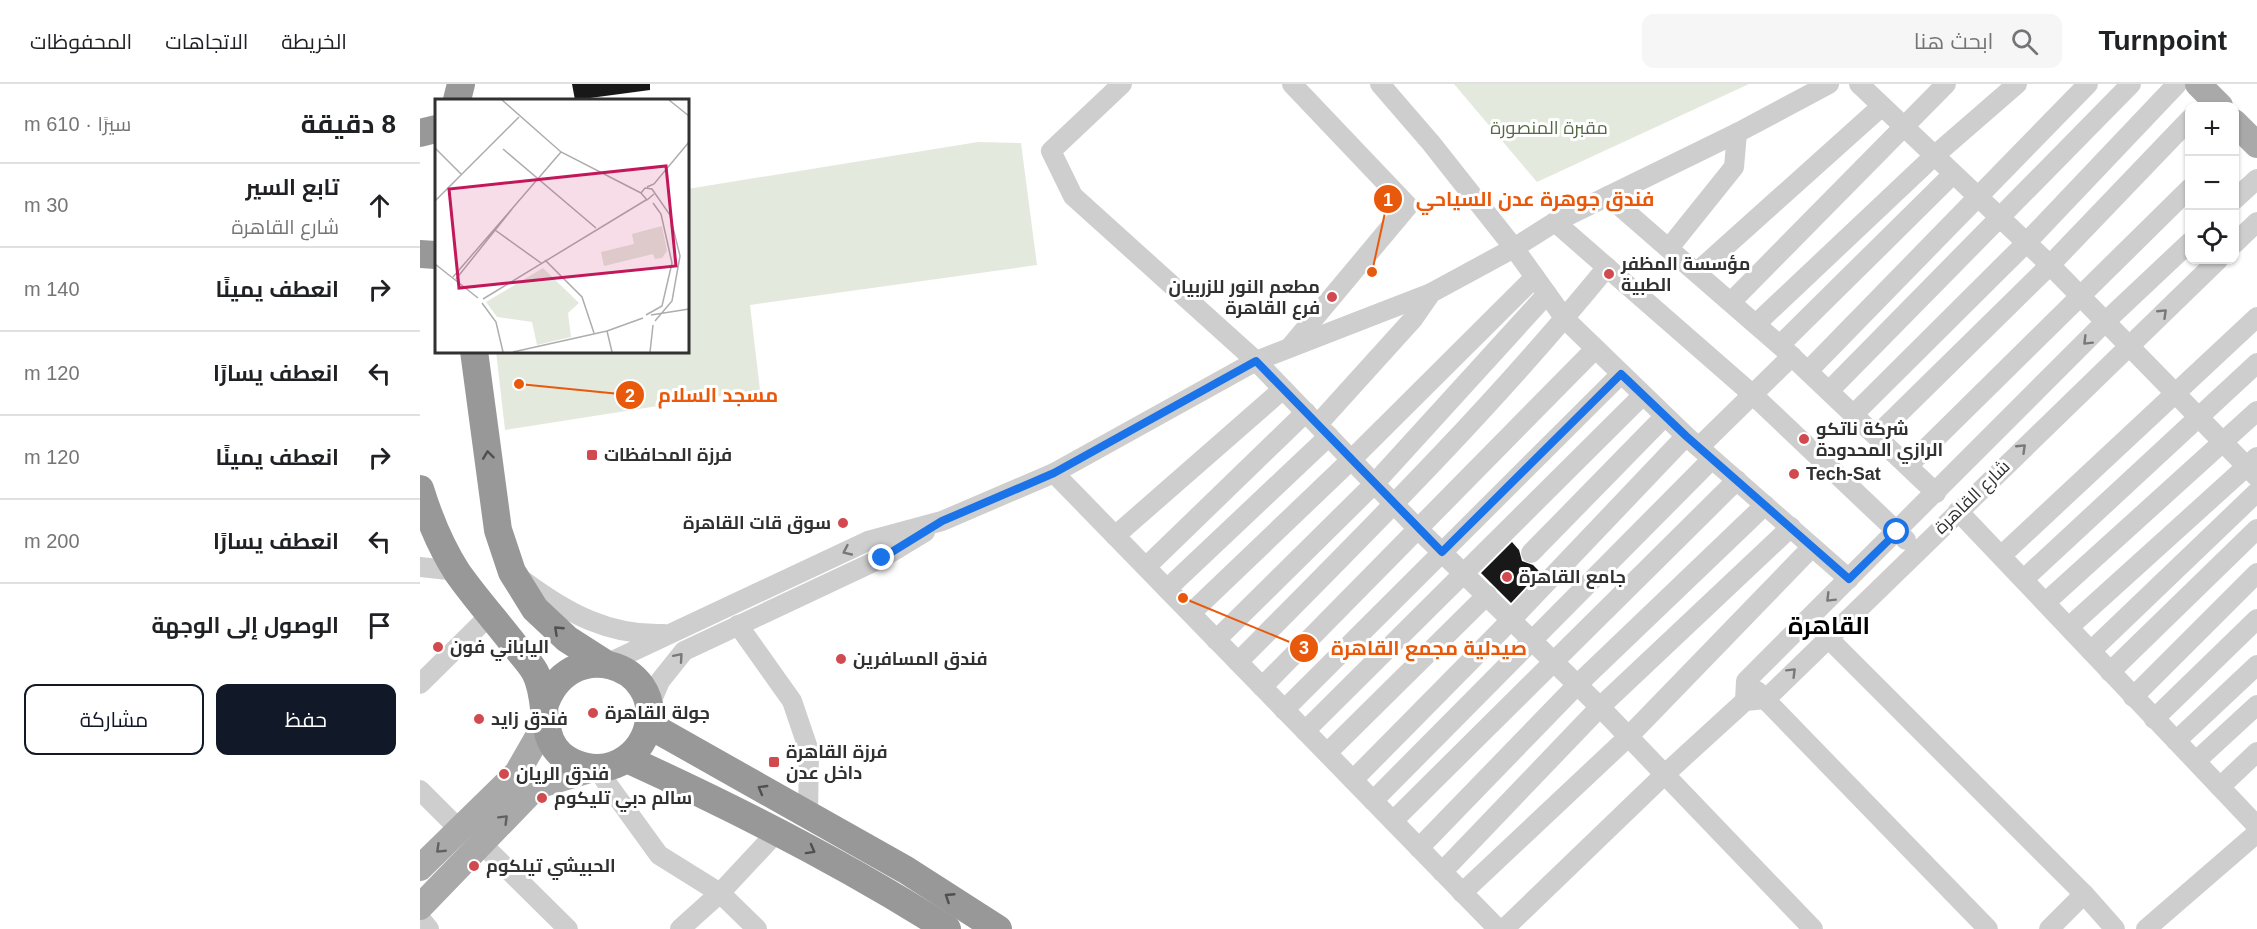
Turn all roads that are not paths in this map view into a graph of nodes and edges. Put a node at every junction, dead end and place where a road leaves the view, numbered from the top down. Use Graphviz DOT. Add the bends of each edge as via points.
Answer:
graph roads {
  1 [pos="461,84"];
  2 [pos="1122,84"];
  3 [pos="1292,84"];
  4 [pos="1380,84"];
  5 [pos="1829,84"];
  6 [pos="1859,84"];
  7 [pos="1946,84"];
  8 [pos="2017,84"];
  9 [pos="2088,84"];
  10 [pos="2131,84"];
  11 [pos="2177,84"];
  12 [pos="457,99"];
  13 [pos="1882,106"];
  14 [pos="2185,124"];
  15 [pos="1903,126"];
  16 [pos="435,129"];
  17 [pos="420,133"];
  18 [pos="1737,133"];
  19 [pos="1934,156"];
  20 [pos="1953,174"];
  21 [pos="2257,179"];
  22 [pos="2185,193"];
  23 [pos="1608,196"];
  24 [pos="2239,196"];
  25 [pos="1978,197"];
  26 [pos="2001,219"];
  27 [pos="1555,222"];
  28 [pos="2257,222"];
  29 [pos="2239,240"];
  30 [pos="2026,243"];
  31 [pos="2185,247"];
  32 [pos="1514,248"];
  33 [pos="1669,248"];
  34 [pos="420,254"];
  35 [pos="435,255"];
  36 [pos="2214,264"];
  37 [pos="2050,265"];
  38 [pos="1607,267"];
  39 [pos="1697,272"];
  40 [pos="1535,277"];
  41 [pos="1431,293"];
  42 [pos="1547,294"];
  43 [pos="2080,296"];
  44 [pos="1731,302"];
  45 [pos="2257,317"];
  46 [pos="1565,319"];
  47 [pos="2105,322"];
  48 [pos="1756,324"];
  49 [pos="2128,347"];
  50 [pos="1289,349"];
  51 [pos="1595,349"];
  52 [pos="1786,350"];
  53 [pos="474,352"];
  54 [pos="1256,361"];
  55 [pos="2257,363"];
  56 [pos="1808,371"];
  57 [pos="1621,374"];
  58 [pos="1283,389"];
  59 [pos="1829,391"];
  60 [pos="2176,393"];
  61 [pos="1752,394"];
  62 [pos="1643,395"];
  63 [pos="2257,411"];
  64 [pos="1854,414"];
  65 [pos="1665,416"];
  66 [pos="2199,417"];
  67 [pos="1318,424"];
  68 [pos="1877,435"];
  69 [pos="2224,443"];
  70 [pos="1699,447"];
  71 [pos="1351,460"];
  72 [pos="1909,465"];
  73 [pos="2254,467"];
  74 [pos="1054,473"];
  75 [pos="1737,480"];
  76 [pos="1374,484"];
  77 [pos="420,489"];
  78 [pos="2257,492"];
  79 [pos="1936,493"];
  80 [pos="1394,505"];
  81 [pos="1765,505"];
  82 [pos="1958,511"];
  83 [pos="942,521"];
  84 [pos="1791,527"];
  85 [pos="2257,529"];
  86 [pos="1419,530"];
  87 [pos="1897,532"];
  88 [pos="1115,536"];
  89 [pos="1812,547"];
  90 [pos="1442,552"];
  91 [pos="1917,552"];
  92 [pos="1532,553"];
  93 [pos="2002,555"];
  94 [pos="420,567"];
  95 [pos="1146,567"];
  96 [pos="457,571"];
  97 [pos="512,572"];
  98 [pos="1465,573"];
  99 [pos="2257,573"];
  100 [pos="1849,579"];
  101 [pos="2024,579"];
  102 [pos="1167,589"];
  103 [pos="1487,596"];
  104 [pos="2046,602"];
  105 [pos="1191,613"];
  106 [pos="491,614"];
  107 [pos="2257,619"];
  108 [pos="1512,620"];
  109 [pos="738,625"];
  110 [pos="2069,627"];
  111 [pos="672,633"];
  112 [pos="1827,637"];
  113 [pos="1216,640"];
  114 [pos="1533,641"];
  115 [pos="2091,651"];
  116 [pos="1238,662"];
  117 [pos="1554,662"];
  118 [pos="606,664"];
  119 [pos="2257,665"];
  120 [pos="2110,672"];
  121 [pos="1746,681"];
  122 [pos="420,684"];
  123 [pos="1577,685"];
  124 [pos="1263,687"];
  125 [pos="2133,697"];
  126 [pos="1766,699"];
  127 [pos="1745,701"];
  128 [pos="2257,705"];
  129 [pos="1600,707"];
  130 [pos="1284,710"];
  131 [pos="544,716"];
  132 [pos="649,716"];
  133 [pos="2154,719"];
  134 [pos="1305,731"];
  135 [pos="1628,737"];
  136 [pos="2176,741"];
  137 [pos="2257,752"];
  138 [pos="1327,753"];
  139 [pos="627,759"];
  140 [pos="2196,761"];
  141 [pos="596,768"];
  142 [pos="1664,775"];
  143 [pos="1353,780"];
  144 [pos="2220,787"];
  145 [pos="420,790"];
  146 [pos="1374,801"];
  147 [pos="2253,814"];
  148 [pos="808,815"];
  149 [pos="1393,821"];
  150 [pos="778,831"];
  151 [pos="2257,833"];
  152 [pos="470,836"];
  153 [pos="1419,848"];
  154 [pos="420,868"];
  155 [pos="1442,872"];
  156 [pos="1462,892"];
  157 [pos="720,893"];
  158 [pos="2084,894"];
  159 [pos="420,907"];
  160 [pos="420,918"];
  161 [pos="429,929"];
  162 [pos="568,929"];
  163 [pos="680,929"];
  164 [pos="757,929"];
  165 [pos="947,929"];
  166 [pos="998,929"];
  167 [pos="1498,929"];
  168 [pos="1504,929"];
  169 [pos="1813,929"];
  170 [pos="1988,929"];
  171 [pos="2049,929"];
  172 [pos="2115,929"];
  173 [pos="2146,929"];
  1 -- 12 [label="highway"];
  2 -- 54 [label="street" via="1052,151 1069,187 1081,204"];
  3 -- 50 [label="street" via="1408,206"];
  4 -- 32 [label="street"];
  5 -- 18 [label="street"];
  6 -- 13 [label="street"];
  7 -- 15 [label="street"];
  8 -- 19 [label="street"];
  9 -- 25 [label="street"];
  10 -- 26 [label="street"];
  11 -- 30 [label="street"];
  13 -- 15 [label="street"];
  13 -- 39 [label="street"];
  14 -- 37 [label="street"];
  15 -- 19 [label="street"];
  15 -- 44 [label="street"];
  16 -- 17 [label="highway"];
  18 -- 23 [label="street"];
  18 -- 33 [label="street" via="1734,167"];
  19 -- 20 [label="street"];
  19 -- 48 [label="street"];
  20 -- 25 [label="street"];
  20 -- 52 [label="street"];
  21 -- 24 [label="street"];
  22 -- 43 [label="street"];
  23 -- 27 [label="street"];
  23 -- 33 [label="street"];
  25 -- 26 [label="street"];
  25 -- 56 [label="street"];
  26 -- 30 [label="street"];
  26 -- 59 [label="street"];
  27 -- 32 [label="street"];
  27 -- 38 [label="street"];
  28 -- 29 [label="street"];
  30 -- 37 [label="street"];
  30 -- 64 [label="street"];
  31 -- 47 [label="street, شارع القاهرة"];
  32 -- 40 [label="street"];
  32 -- 41 [label="street"];
  33 -- 39 [label="street"];
  34 -- 35 [label="highway"];
  49 -- 36 [label="street, شارع القاهرة, one-way"];
  37 -- 43 [label="street"];
  37 -- 68 [label="street"];
  38 -- 46 [label="street"];
  38 -- 61 [label="street"];
  39 -- 44 [label="street"];
  40 -- 42 [label="street"];
  40 -- 71 [label="street"];
  41 -- 50 [label="street"];
  41 -- 67 [label="street" via="1413,319"];
  42 -- 46 [label="street"];
  42 -- 76 [label="street"];
  43 -- 47 [label="street"];
  43 -- 72 [label="street"];
  44 -- 48 [label="street"];
  45 -- 60 [label="street"];
  46 -- 51 [label="street"];
  46 -- 80 [label="street"];
  47 -- 49 [label="street"];
  47 -- 79 [label="street, شارع القاهرة, one-way"];
  48 -- 52 [label="street"];
  49 -- 60 [label="street"];
  82 -- 49 [label="street, شارع القاهرة, one-way"];
  50 -- 54 [label="street"];
  51 -- 57 [label="street"];
  51 -- 86 [label="street"];
  52 -- 56 [label="street"];
  52 -- 61 [label="street"];
  97 -- 53 [label="highway, one-way" via="498,530"];
  54 -- 58 [label="street"];
  54 -- 74 [label="street"];
  55 -- 66 [label="street"];
  56 -- 59 [label="street"];
  57 -- 62 [label="street"];
  57 -- 90 [label="street"];
  58 -- 67 [label="street"];
  58 -- 88 [label="street"];
  59 -- 64 [label="street"];
  60 -- 66 [label="street"];
  60 -- 93 [label="street"];
  61 -- 70 [label="street"];
  61 -- 87 [label="street"];
  62 -- 65 [label="street"];
  62 -- 98 [label="street"];
  63 -- 69 [label="street"];
  64 -- 68 [label="street"];
  65 -- 70 [label="street"];
  65 -- 92 [label="street"];
  66 -- 69 [label="street"];
  66 -- 101 [label="street"];
  67 -- 71 [label="street"];
  67 -- 95 [label="street"];
  67 -- 102 [label="street"];
  68 -- 72 [label="street"];
  69 -- 73 [label="street"];
  69 -- 104 [label="street"];
  70 -- 75 [label="street"];
  70 -- 108 [label="street"];
  70 -- 114 [label="street"];
  71 -- 76 [label="street"];
  71 -- 105 [label="street"];
  72 -- 79 [label="street"];
  73 -- 110 [label="street"];
  74 -- 83 [label="street"];
  74 -- 88 [label="street"];
  75 -- 81 [label="street"];
  75 -- 117 [label="street"];
  76 -- 80 [label="street"];
  76 -- 113 [label="street"];
  77 -- 96 [label="highway" via="429,518"];
  78 -- 115 [label="street"];
  79 -- 87 [label="street, شارع القاهرة"];
  80 -- 86 [label="street"];
  80 -- 116 [label="street"];
  81 -- 84 [label="street"];
  81 -- 123 [label="street"];
  82 -- 91 [label="street, شارع القاهرة"];
  82 -- 93 [label="street"];
  83 -- 109 [label="street" via="882,558"];
  83 -- 111 [label="street, one-way" via="868,541"];
  84 -- 89 [label="street"];
  84 -- 129 [label="street"];
  85 -- 120 [label="street"];
  86 -- 90 [label="street"];
  86 -- 124 [label="street"];
  87 -- 91 [label="street"];
  87 -- 100 [label="street, شارع القاهرة"];
  88 -- 95 [label="street"];
  89 -- 100 [label="street"];
  89 -- 135 [label="street"];
  90 -- 98 [label="street"];
  90 -- 130 [label="street"];
  91 -- 112 [label="street, شارع القاهرة"];
  93 -- 101 [label="street"];
  94 -- 96 [label="street"];
  95 -- 102 [label="street"];
  96 -- 106 [label="highway"];
  97 -- 111 [label="street" via="554,604 583,619 616,631"];
  118 -- 97 [label="highway, one-way" via="567,639 535,609"];
  98 -- 103 [label="street"];
  98 -- 134 [label="street"];
  99 -- 125 [label="street"];
  100 -- 121 [label="street, شارع القاهرة, one-way"];
  101 -- 104 [label="street"];
  102 -- 105 [label="street"];
  103 -- 108 [label="street"];
  103 -- 138 [label="street"];
  104 -- 110 [label="street"];
  105 -- 113 [label="street"];
  106 -- 122 [label="street"];
  106 -- 131 [label="highway" via="536,673"];
  107 -- 133 [label="street"];
  108 -- 114 [label="street"];
  108 -- 143 [label="street"];
  132 -- 109 [label="street, one-way" via="660,681 684,651"];
  109 -- 148 [label="street" via="792,701 809,751"];
  110 -- 115 [label="street"];
  111 -- 118 [label="street"];
  126 -- 112 [label="street, شارع القاهرة, one-way"];
  112 -- 158 [label="street"];
  113 -- 116 [label="street"];
  114 -- 117 [label="street"];
  114 -- 146 [label="street"];
  115 -- 120 [label="street"];
  116 -- 124 [label="street"];
  117 -- 123 [label="street"];
  117 -- 149 [label="street"];
  118 -- 131 [label="highway" via="589,663 559,678 549,691"];
  118 -- 132 [label="highway" via="634,678 644,691"];
  119 -- 136 [label="street"];
  120 -- 125 [label="street"];
  121 -- 126 [label="street"];
  121 -- 127 [label="street"];
  123 -- 129 [label="street"];
  123 -- 153 [label="street"];
  124 -- 130 [label="street"];
  125 -- 133 [label="street"];
  126 -- 127 [label="street"];
  126 -- 170 [label="street"];
  127 -- 142 [label="street"];
  128 -- 140 [label="street"];
  129 -- 135 [label="street"];
  129 -- 155 [label="street"];
  130 -- 134 [label="street"];
  131 -- 141 [label="highway" via="549,739 568,760"];
  131 -- 152 [label="main road" via="518,773"];
  132 -- 139 [label="highway" via="641,744"];
  148 -- 132 [label="highway, one-way"];
  133 -- 136 [label="street"];
  134 -- 138 [label="street"];
  135 -- 142 [label="street"];
  135 -- 156 [label="street"];
  136 -- 140 [label="street"];
  137 -- 144 [label="street"];
  138 -- 143 [label="street"];
  139 -- 141 [label="highway"];
  139 -- 150 [label="highway"];
  140 -- 144 [label="street"];
  152 -- 141 [label="main road, one-way" via="537,786"];
  141 -- 157 [label="street" via="659,855"];
  142 -- 168 [label="street"];
  142 -- 169 [label="street"];
  143 -- 146 [label="street"];
  144 -- 147 [label="street"];
  145 -- 152 [label="street"];
  146 -- 149 [label="street"];
  166 -- 148 [label="highway, one-way" via="906,870"];
  149 -- 153 [label="street"];
  150 -- 157 [label="street"];
  150 -- 165 [label="highway, one-way" via="891,893"];
  151 -- 173 [label="street"];
  152 -- 154 [label="main road, one-way"];
  152 -- 159 [label="main road"];
  152 -- 162 [label="street"];
  153 -- 155 [label="street"];
  155 -- 156 [label="street"];
  156 -- 167 [label="street"];
  157 -- 163 [label="street"];
  157 -- 164 [label="street"];
  158 -- 171 [label="street"];
  158 -- 172 [label="street"];
  160 -- 161 [label="street"];
}
